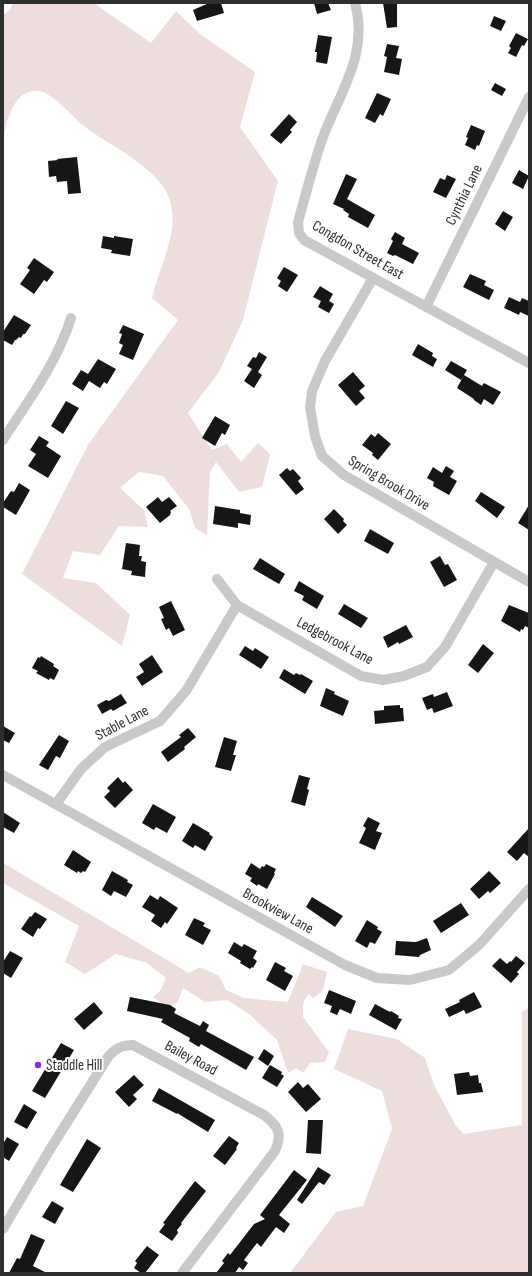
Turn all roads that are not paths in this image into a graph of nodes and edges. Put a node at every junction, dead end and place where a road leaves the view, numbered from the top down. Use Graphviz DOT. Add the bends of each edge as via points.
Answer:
graph roads {
  1 [pos="355,3"];
  2 [pos="529,97"];
  3 [pos="373,278"];
  4 [pos="426,307"];
  5 [pos="71,318"];
  6 [pos="529,363"];
  7 [pos="3,440"];
  8 [pos="494,562"];
  9 [pos="217,579"];
  10 [pos="529,582"];
  11 [pos="237,605"];
  12 [pos="3,775"];
  13 [pos="56,804"];
  14 [pos="529,889"];
  15 [pos="3,1229"];
  16 [pos="182,1273"];
  1 -- 3 [label="street, Congdon Street East" via="359,32 358,51 352,72 323,138 298,222 299,233 304,240"];
  2 -- 4 [label="street, Cynthia Lane"];
  3 -- 4 [label="street, Congdon Street East"];
  3 -- 8 [label="street, Spring Brook Drive" via="325,361 312,391 312,424 322,456 344,476"];
  4 -- 6 [label="street, Congdon Street East"];
  5 -- 7 [label="street" via="53,361"];
  8 -- 10 [label="street, Spring Brook Drive"];
  8 -- 11 [label="street, Ledgebrook Lane" via="445,647 427,667 404,676 383,680 361,676"];
  9 -- 11 [label="street, Ledgebrook Lane"];
  11 -- 13 [label="street, Stable Lane" via="186,691 160,721 105,747 81,769"];
  12 -- 13 [label="street, Brookview Lane"];
  13 -- 14 [label="street, Brookview Lane" via="345,966 377,978 410,980 449,970 479,945"];
  15 -- 16 [label="street, Bailey Road" via="108,1057 123,1045 133,1044 264,1115 277,1128 279,1134 275,1151"];
}
